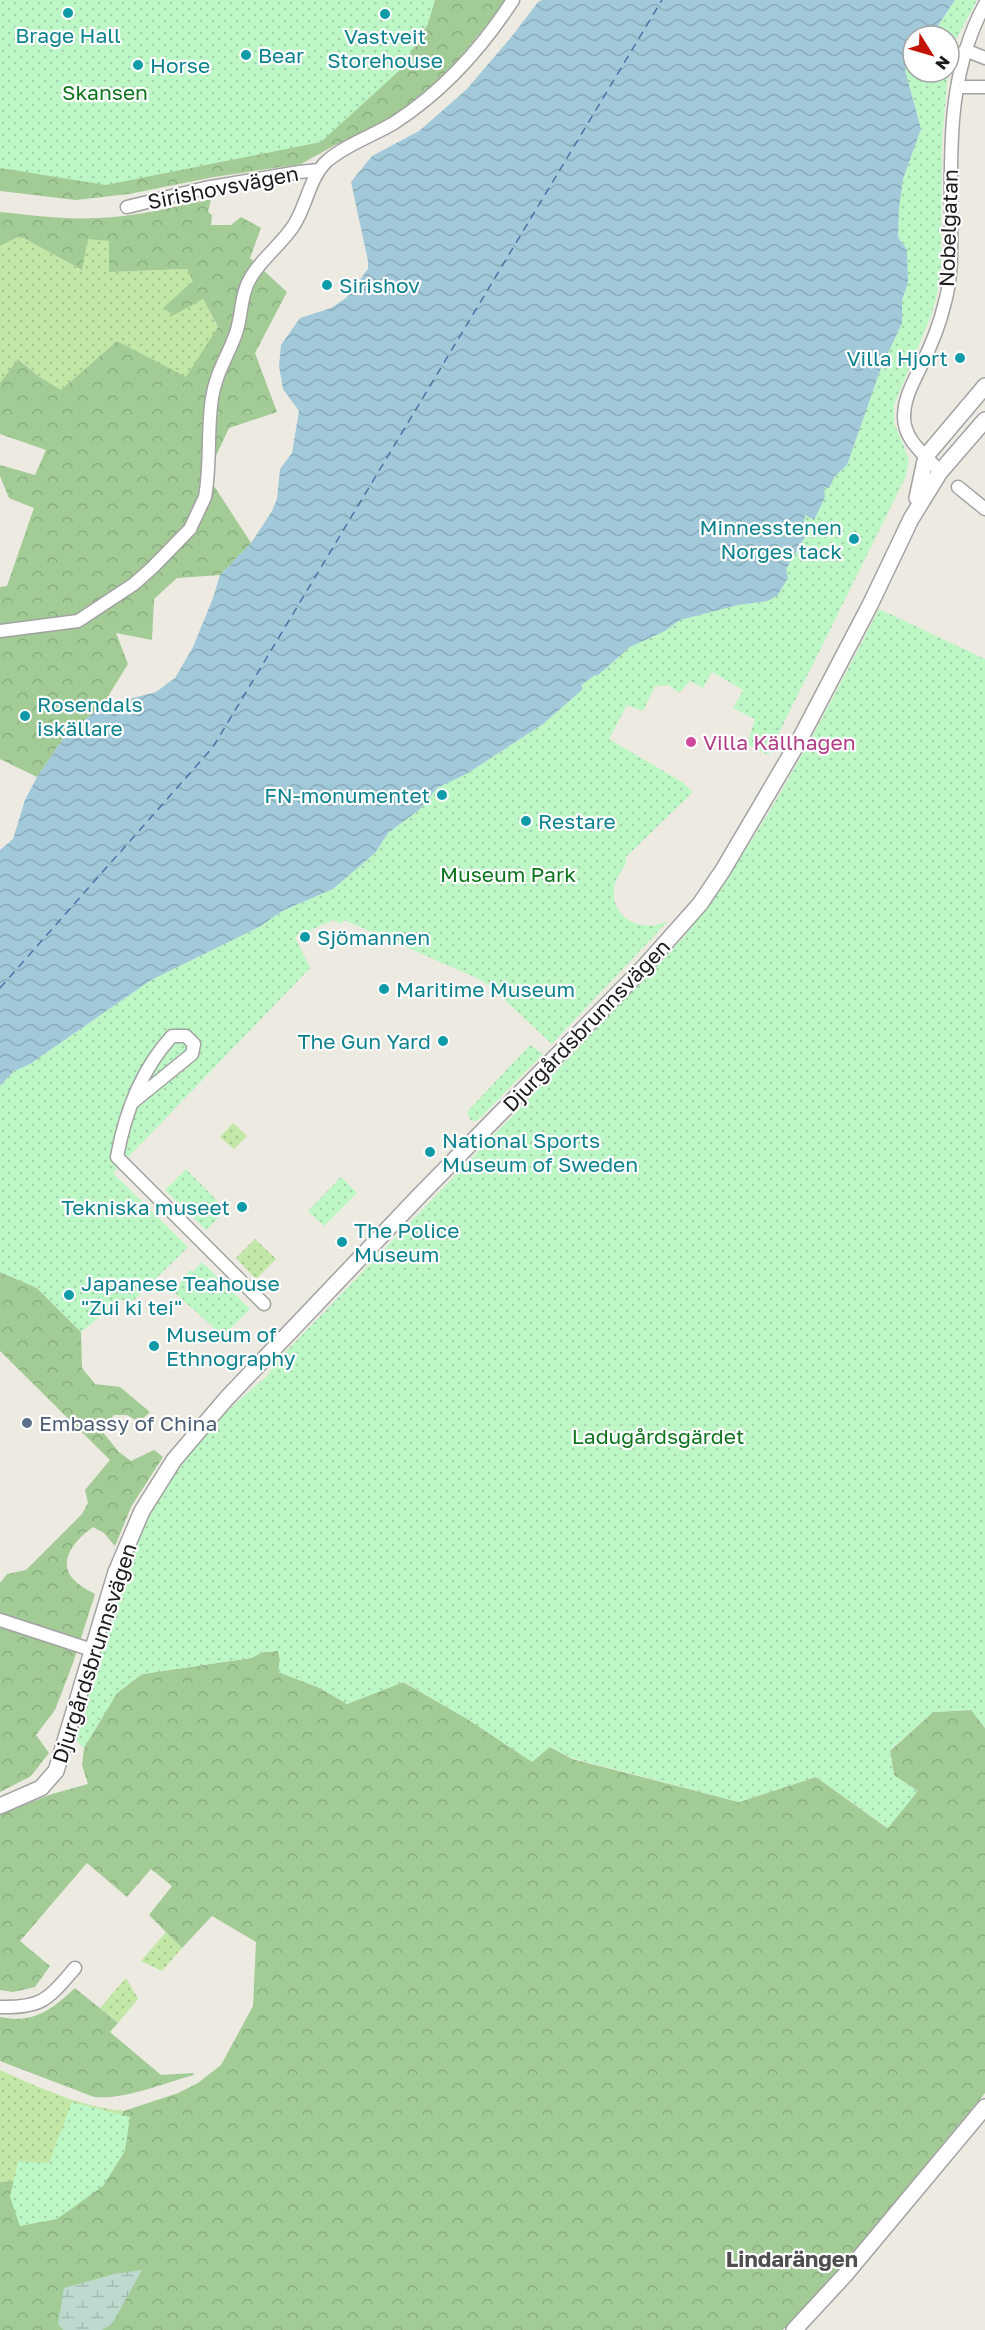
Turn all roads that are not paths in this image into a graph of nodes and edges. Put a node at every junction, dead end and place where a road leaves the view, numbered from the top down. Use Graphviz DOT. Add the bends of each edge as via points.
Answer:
graph roads {
  1 [pos="513,0"];
  2 [pos="985,4"];
  3 [pos="965,50"];
  4 [pos="985,58"];
  5 [pos="958,87"];
  6 [pos="985,87"];
  7 [pos="319,170"];
  8 [pos="128,207"];
  9 [pos="985,386"];
  10 [pos="985,420"];
  11 [pos="926,456"];
  12 [pos="940,472"];
  13 [pos="958,487"];
  14 [pos="985,509"];
  15 [pos="911,519"];
  16 [pos="0,631"];
  17 [pos="133,1102"];
  18 [pos="264,1304"];
  19 [pos="0,1620"];
  20 [pos="92,1650"];
  21 [pos="0,1806"];
  22 [pos="75,1968"];
  23 [pos="0,2007"];
  24 [pos="985,2107"];
  25 [pos="794,2330"];
  1 -- 7 [label="street" via="478,48 431,95 393,123 338,152"];
  2 -- 3 [label="street, Nobelgatan"];
  3 -- 4 [label="street"];
  3 -- 5 [label="street, Nobelgatan"];
  5 -- 6 [label="street"];
  5 -- 11 [label="street, Nobelgatan" via="951,148 951,256 946,300 904,410 907,436"];
  7 -- 8 [label="street, Sirishovsvägen" via="196,190"];
  7 -- 16 [label="street" via="296,223 246,287 236,331 212,399 205,497 181,540 134,584 78,621"];
  9 -- 11 [label="street"];
  10 -- 12 [label="street"];
  11 -- 12 [label="street, Nobelgatan"];
  11 -- 15 [label="street"];
  12 -- 15 [label="street"];
  13 -- 14 [label="street"];
  15 -- 20 [label="street, Djurgårdsbrunnsvägen" via="800,739 700,904 645,966 420,1195 196,1432 142,1511 116,1572"];
  17 -- 17 [label="street" via="155,1054 172,1036 186,1036 194,1044 192,1054"];
  17 -- 18 [label="street" via="123,1124 117,1157"];
  19 -- 20 [label="street"];
  20 -- 21 [label="street, Djurgårdsbrunnsvägen" via="57,1771 41,1788"];
  22 -- 23 [label="street" via="42,2002 23,2008"];
  24 -- 25 [label="street" via="845,2276"];
}
